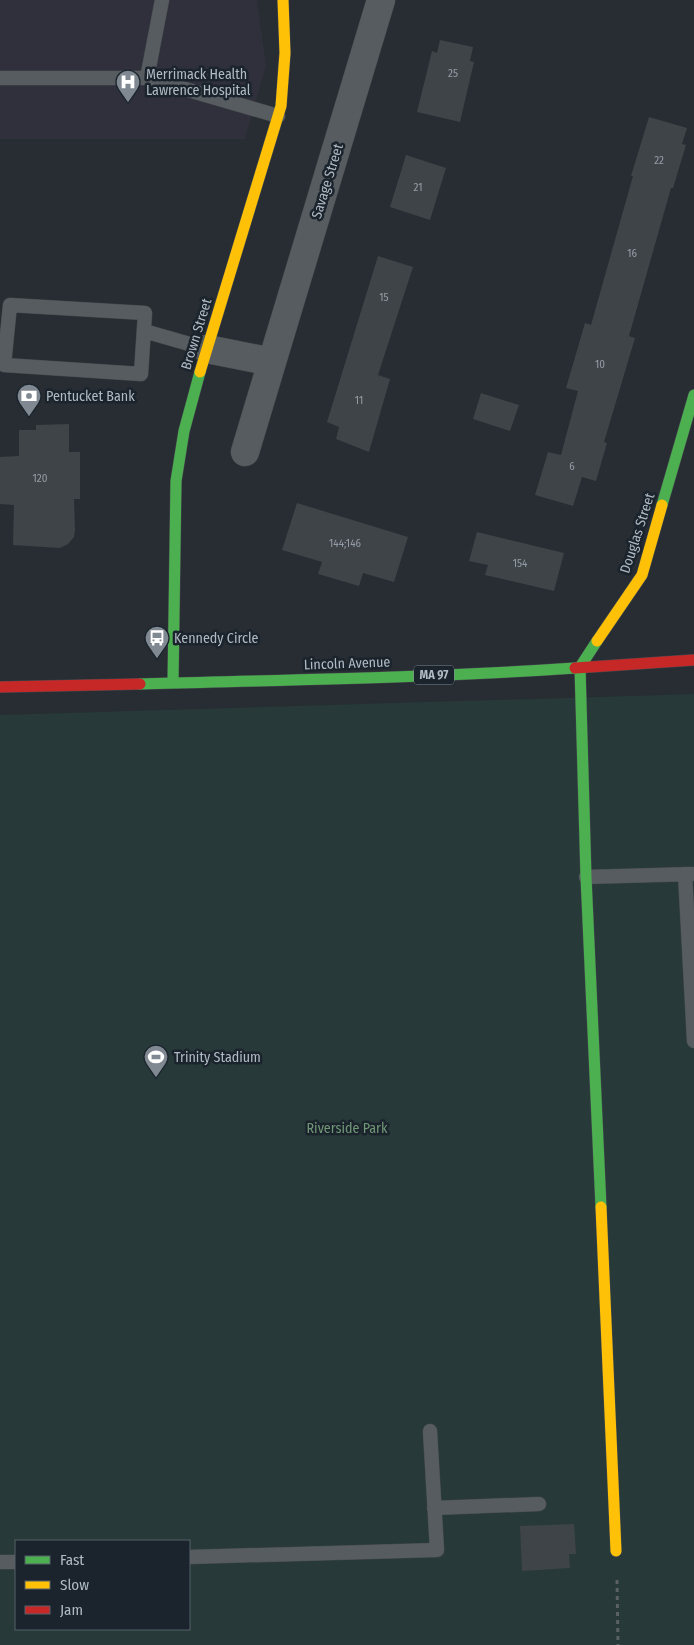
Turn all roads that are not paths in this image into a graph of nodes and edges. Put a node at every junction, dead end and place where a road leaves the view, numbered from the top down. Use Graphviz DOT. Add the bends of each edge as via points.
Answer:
graph roads {
  1 [pos="162,0"];
  2 [pos="283,0"];
  3 [pos="381,0"];
  4 [pos="0,78"];
  5 [pos="146,78"];
  6 [pos="278,116"];
  7 [pos="144,331"];
  8 [pos="207,349"];
  9 [pos="272,362"];
  10 [pos="694,395"];
  11 [pos="244,452"];
  12 [pos="694,660"];
  13 [pos="580,667"];
  14 [pos="173,683"];
  15 [pos="0,687"];
  16 [pos="689,874"];
  17 [pos="586,877"];
  18 [pos="694,1041"];
  19 [pos="430,1431"];
  20 [pos="538,1504"];
  21 [pos="434,1508"];
  22 [pos="616,1551"];
  23 [pos="190,1557"];
  24 [pos="0,1562"];
  25 [pos="15,1562"];
  1 -- 5 [label="lane"];
  2 -- 6 [label="street, Brown Street" via="285,74"];
  3 -- 9 [label="street, Savage Street"];
  4 -- 5 [label="lane"];
  5 -- 6 [label="lane"];
  6 -- 8 [label="street, Brown Street"];
  7 -- 7 [label="lane" via="145,314 10,305 4,365 141,374"];
  7 -- 8 [label="lane"];
  8 -- 9 [label="street"];
  8 -- 14 [label="street, Brown Street" via="184,430 176,481"];
  9 -- 11 [label="street, Savage Street"];
  10 -- 13 [label="street, Douglas Street" via="642,574"];
  12 -- 13 [label="street, Lincoln Avenue / MA 97"];
  13 -- 14 [label="street, Lincoln Avenue / MA 97" via="519,672"];
  13 -- 17 [label="street"];
  14 -- 15 [label="street, Lincoln Avenue / MA 97"];
  16 -- 17 [label="lane"];
  16 -- 18 [label="lane"];
  17 -- 22 [label="street"];
  19 -- 21 [label="lane"];
  20 -- 21 [label="lane"];
  21 -- 23 [label="lane" via="437,1550"];
  24 -- 25 [label="lane"];
}
